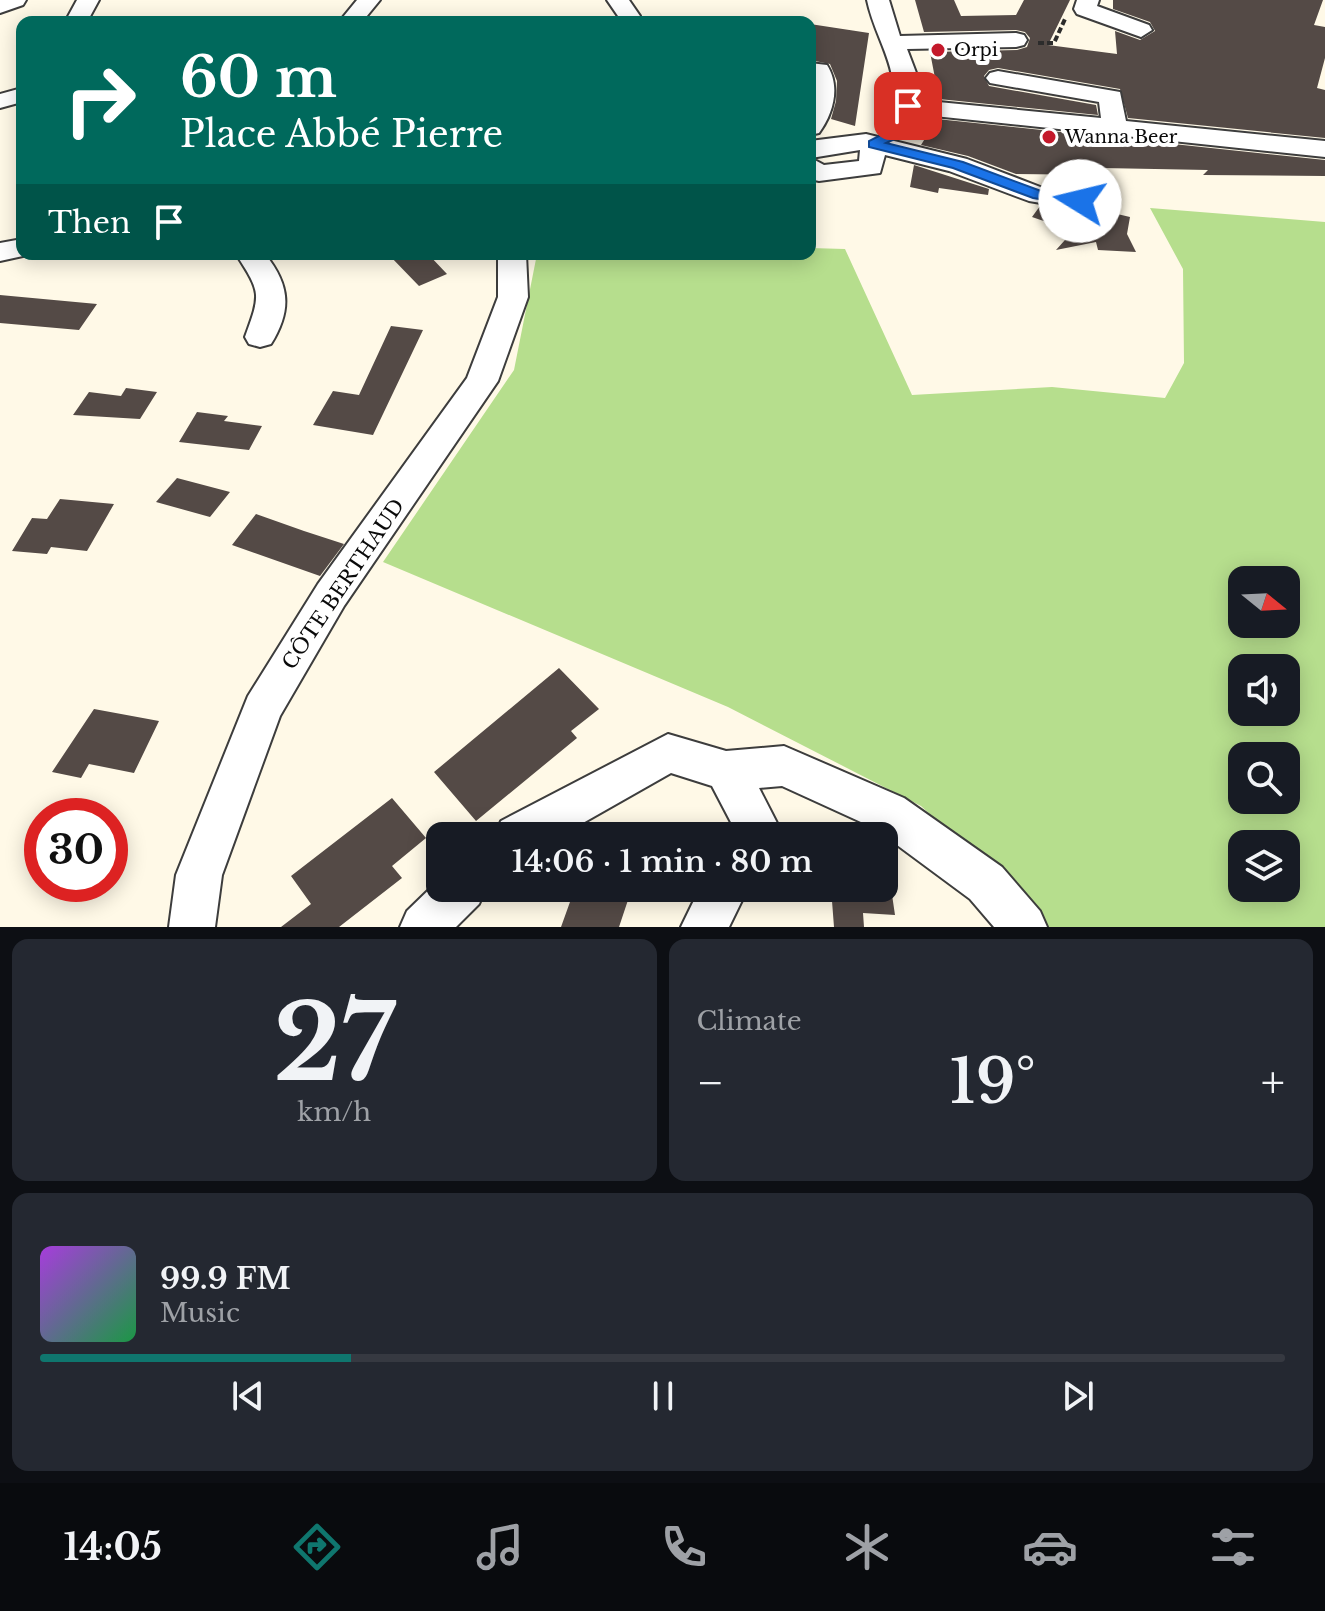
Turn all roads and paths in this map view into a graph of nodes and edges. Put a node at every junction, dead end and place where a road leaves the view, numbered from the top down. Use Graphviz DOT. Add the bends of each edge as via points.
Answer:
graph roads {
  1 [pos="15,0"];
  2 [pos="369,0"];
  3 [pos="878,0"];
  4 [pos="1088,0"];
  5 [pos="0,7"];
  6 [pos="355,16"];
  7 [pos="1141,30"];
  8 [pos="1016,40"];
  9 [pos="891,43"];
  10 [pos="816,70"];
  11 [pos="998,78"];
  12 [pos="908,106"];
  13 [pos="816,121"];
  14 [pos="1114,126"];
  15 [pos="874,144"];
  16 [pos="816,148"];
  17 [pos="1325,149"];
  18 [pos="816,171"];
  19 [pos="1101,205"];
  20 [pos="255,260"];
  21 [pos="512,260"];
  22 [pos="260,337"];
  23 [pos="726,771"];
  24 [pos="542,822"];
  25 [pos="754,822"];
  26 [pos="449,902"];
  27 [pos="717,902"];
  28 [pos="192,927"];
  29 [pos="423,927"];
  30 [pos="704,927"];
  31 [pos="1024,927"];
  1 -- 5 [label="street"];
  2 -- 6 [label="street"];
  3 -- 9 [label="street"];
  4 -- 7 [label="street" via="1085,9"];
  8 -- 9 [label="street"];
  9 -- 12 [label="street" via="907,75"];
  10 -- 13 [label="street" via="823,88"];
  11 -- 14 [label="street" via="1111,97"];
  12 -- 14 [label="street"];
  12 -- 15 [label="street" via="890,136"];
  14 -- 17 [label="street"];
  15 -- 16 [label="street"];
  15 -- 18 [label="street" via="871,167"];
  15 -- 19 [label="street" via="958,165 1038,195"];
  20 -- 22 [label="street" via="271,281 272,303"];
  21 -- 28 [label="street, CÔTE BERTHAUD" via="513,297 482,381 331,595 262,709 199,875"];
  23 -- 24 [label="street" via="668,753"];
  23 -- 25 [label="street"];
  23 -- 31 [label="street" via="784,766 889,813 986,883"];
  26 -- 29 [label="street"];
  27 -- 30 [label="street"];
}
